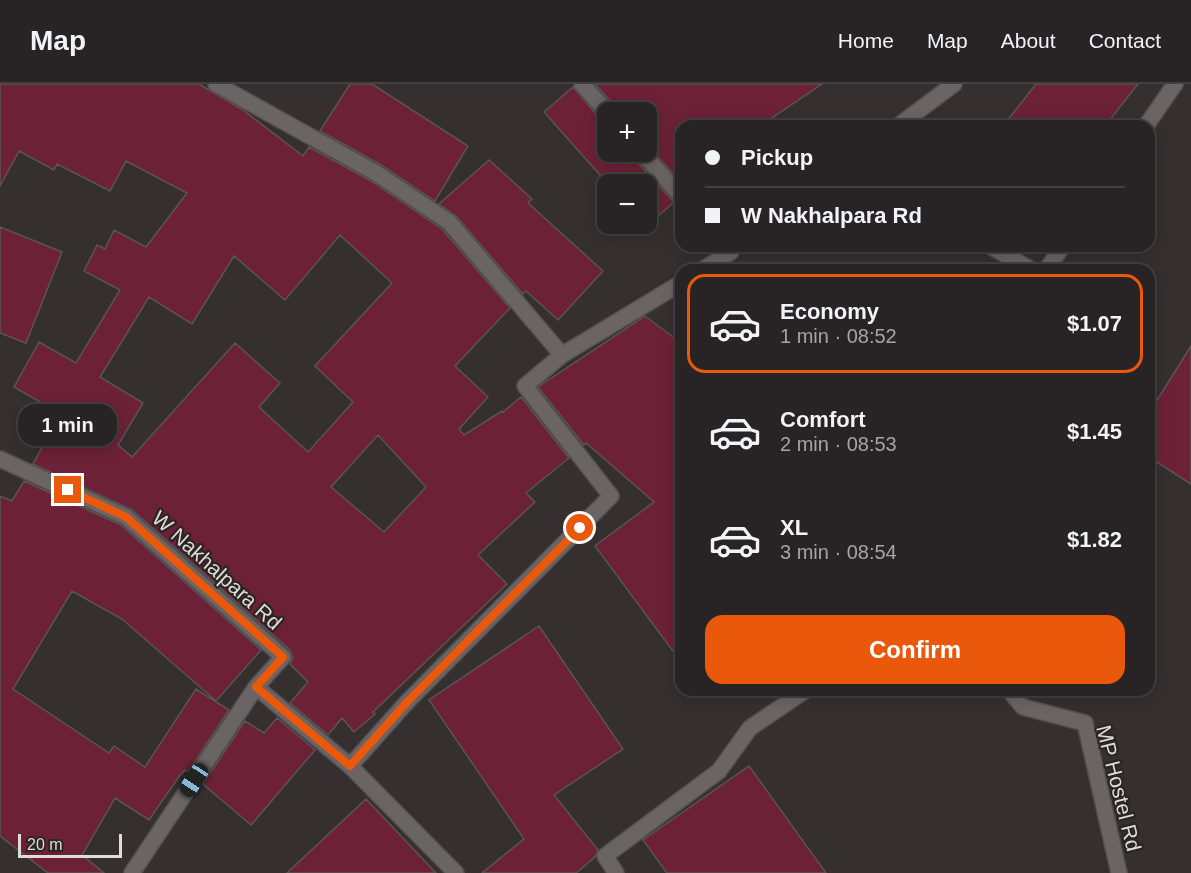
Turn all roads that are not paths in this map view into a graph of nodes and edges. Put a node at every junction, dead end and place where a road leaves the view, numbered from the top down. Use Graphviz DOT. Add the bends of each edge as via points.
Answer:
graph roads {
  1 [pos="216,84"];
  2 [pos="582,84"];
  3 [pos="954,84"];
  4 [pos="1175,84"];
  5 [pos="598,102"];
  6 [pos="906,120"];
  7 [pos="1150,120"];
  8 [pos="650,162"];
  9 [pos="675,189"];
  10 [pos="727,252"];
  11 [pos="1000,252"];
  12 [pos="710,264"];
  13 [pos="1022,264"];
  14 [pos="675,287"];
  15 [pos="562,355"];
  16 [pos="0,459"];
  17 [pos="256,687"];
  18 [pos="797,696"];
  19 [pos="1014,696"];
  20 [pos="350,766"];
  21 [pos="132,873"];
  22 [pos="456,873"];
  23 [pos="616,873"];
  24 [pos="1119,873"];
  1 -- 15 [label="street" via="376,173 449,222"];
  2 -- 5 [label="street"];
  3 -- 6 [label="street"];
  4 -- 7 [label="street"];
  8 -- 9 [label="street"];
  10 -- 12 [label="street"];
  11 -- 13 [label="street"];
  14 -- 15 [label="street"];
  15 -- 20 [label="street" via="525,386 611,496 407,702"];
  16 -- 17 [label="street, W Nakhalpara Rd" via="126,517 283,657"];
  17 -- 20 [label="street"];
  17 -- 21 [label="street"];
  18 -- 23 [label="street" via="750,728 719,771 605,856"];
  19 -- 24 [label="street, MP Hostel Rd" via="1023,707 1085,723"];
  20 -- 22 [label="street"];
}
